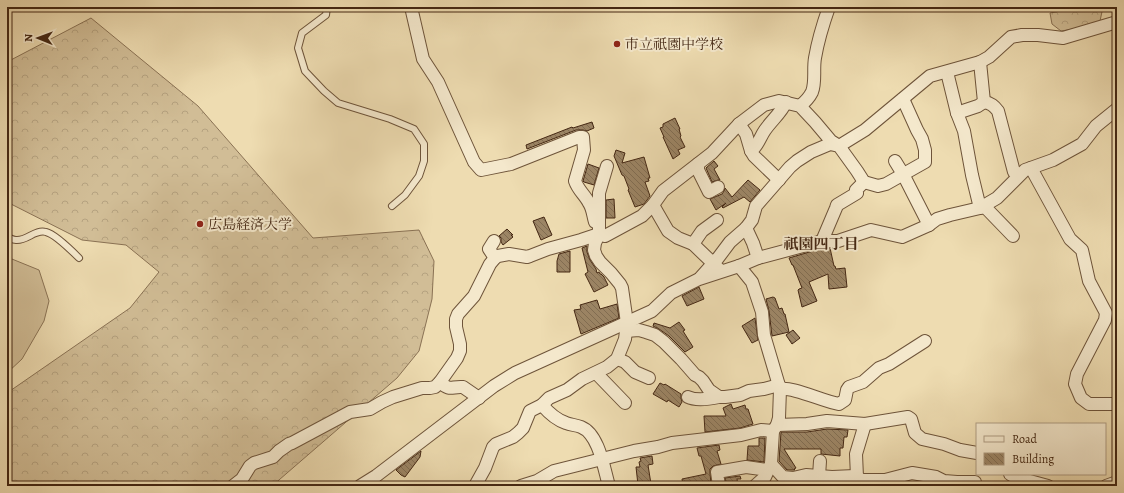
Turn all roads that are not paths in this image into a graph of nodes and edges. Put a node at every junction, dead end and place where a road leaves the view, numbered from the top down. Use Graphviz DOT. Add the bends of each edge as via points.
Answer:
graph roads {
  1 [pos="328,7"];
  2 [pos="411,7"];
  3 [pos="829,7"];
  4 [pos="1117,22"];
  5 [pos="980,62"];
  6 [pos="947,72"];
  7 [pos="903,99"];
  8 [pos="786,102"];
  9 [pos="984,102"];
  10 [pos="800,106"];
  11 [pos="1117,109"];
  12 [pos="957,113"];
  13 [pos="739,124"];
  14 [pos="839,146"];
  15 [pos="752,152"];
  16 [pos="895,161"];
  17 [pos="698,164"];
  18 [pos="607,166"];
  19 [pos="1031,168"];
  20 [pos="903,174"];
  21 [pos="1020,174"];
  22 [pos="779,180"];
  23 [pos="864,182"];
  24 [pos="718,187"];
  25 [pos="653,205"];
  26 [pos="392,206"];
  27 [pos="982,207"];
  28 [pos="717,220"];
  29 [pos="929,225"];
  30 [pos="746,228"];
  31 [pos="599,234"];
  32 [pos="1013,236"];
  33 [pos="7,237"];
  34 [pos="494,241"];
  35 [pos="822,241"];
  36 [pos="693,244"];
  37 [pos="79,258"];
  38 [pos="495,258"];
  39 [pos="758,258"];
  40 [pos="739,266"];
  41 [pos="717,267"];
  42 [pos="627,327"];
  43 [pos="925,341"];
  44 [pos="617,359"];
  45 [pos="596,373"];
  46 [pos="649,378"];
  47 [pos="440,382"];
  48 [pos="780,387"];
  49 [pos="688,397"];
  50 [pos="719,397"];
  51 [pos="479,398"];
  52 [pos="625,403"];
  53 [pos="839,404"];
  54 [pos="1117,404"];
  55 [pos="542,405"];
  56 [pos="820,422"];
  57 [pos="852,423"];
  58 [pos="865,424"];
  59 [pos="775,428"];
  60 [pos="976,453"];
  61 [pos="602,458"];
  62 [pos="820,460"];
  63 [pos="769,467"];
  64 [pos="1012,475"];
  65 [pos="819,476"];
  66 [pos="857,477"];
  67 [pos="975,482"];
  68 [pos="1117,482"];
  69 [pos="233,486"];
  70 [pos="360,486"];
  71 [pos="475,486"];
  72 [pos="521,486"];
  73 [pos="609,486"];
  74 [pos="719,486"];
  75 [pos="755,486"];
  76 [pos="1048,486"];
  77 [pos="1106,486"];
  1 -- 26 [label="lane" via="326,15 302,33 298,48 305,71 338,103 414,129 424,144 424,161 419,176 405,195"];
  2 -- 31 [label="street" via="423,59 438,82 474,162 481,170 511,164 583,137 584,150 575,181 592,207"];
  3 -- 10 [label="street" via="814,60 812,92"];
  4 -- 5 [label="street" via="1062,38 1038,35 1011,37"];
  5 -- 6 [label="street"];
  5 -- 9 [label="street"];
  6 -- 7 [label="street" via="930,76"];
  6 -- 12 [label="street"];
  7 -- 14 [label="street" via="865,130"];
  7 -- 20 [label="street" via="926,150 925,162"];
  8 -- 10 [label="street"];
  8 -- 13 [label="street" via="764,105"];
  8 -- 15 [label="street" via="783,110 765,130"];
  9 -- 12 [label="street"];
  9 -- 21 [label="street" via="990,103 998,111 1014,172"];
  10 -- 14 [label="street" via="830,141"];
  11 -- 19 [label="street" via="1096,126 1082,144 1053,160"];
  12 -- 27 [label="street" via="964,131 972,175"];
  13 -- 15 [label="street" via="746,134"];
  13 -- 17 [label="street"];
  14 -- 22 [label="street" via="830,144 811,152 797,160"];
  14 -- 23 [label="street"];
  15 -- 22 [label="street"];
  16 -- 20 [label="street"];
  17 -- 24 [label="street" via="698,170 709,192"];
  17 -- 25 [label="street" via="664,191"];
  18 -- 31 [label="street" via="599,193"];
  19 -- 21 [label="street"];
  19 -- 54 [label="street" via="1070,240 1082,250 1089,281 1106,313 1105,320 1077,374 1075,384 1081,398 1088,404"];
  20 -- 23 [label="street" via="878,186"];
  20 -- 29 [label="street"];
  21 -- 27 [label="street" via="997,198"];
  22 -- 30 [label="street" via="756,206 752,220"];
  23 -- 35 [label="street" via="856,190 857,193 837,205"];
  25 -- 31 [label="street" via="642,216 613,232 605,236"];
  25 -- 36 [label="street" via="668,231"];
  27 -- 29 [label="street" via="937,219"];
  27 -- 32 [label="street"];
  28 -- 36 [label="street" via="702,231"];
  29 -- 35 [label="street" via="902,237 871,230 838,242"];
  30 -- 39 [label="street"];
  30 -- 41 [label="street" via="730,242"];
  31 -- 38 [label="street" via="527,257 509,254"];
  31 -- 42 [label="street" via="594,250 600,262 622,288"];
  33 -- 37 [label="lane" via="16,240 26,239 35,233 46,231"];
  34 -- 38 [label="street" via="489,249"];
  35 -- 39 [label="street"];
  36 -- 41 [label="street"];
  38 -- 47 [label="street" via="474,296 458,314 456,327 460,351"];
  39 -- 40 [label="street"];
  40 -- 41 [label="street"];
  40 -- 48 [label="street" via="752,282 762,312 764,335"];
  41 -- 42 [label="street" via="671,293 652,311"];
  42 -- 44 [label="street"];
  42 -- 50 [label="street" via="654,335 664,342 695,375 699,376 709,390"];
  42 -- 51 [label="street" via="514,373"];
  43 -- 53 [label="street" via="879,368 863,382 849,387 845,400"];
  44 -- 45 [label="street"];
  44 -- 46 [label="street"];
  45 -- 52 [label="street"];
  45 -- 55 [label="street" via="549,398"];
  47 -- 51 [label="street" via="446,388 463,387"];
  47 -- 69 [label="street" via="430,388 392,397 370,409 350,412 289,444 273,457 254,463"];
  48 -- 50 [label="street"];
  48 -- 53 [label="street"];
  48 -- 59 [label="street" via="779,418"];
  49 -- 50 [label="street"];
  51 -- 70 [label="street"];
  53 -- 56 [label="street"];
  53 -- 57 [label="street"];
  55 -- 61 [label="street" via="566,424 586,429 594,439"];
  55 -- 71 [label="street" via="530,411 518,434 493,447"];
  56 -- 57 [label="street"];
  56 -- 59 [label="street"];
  57 -- 58 [label="street"];
  58 -- 60 [label="street" via="908,417 915,432 922,439"];
  58 -- 66 [label="street" via="856,454"];
  59 -- 61 [label="street" via="741,435 672,443"];
  59 -- 63 [label="street"];
  61 -- 72 [label="street" via="554,471 537,481"];
  61 -- 73 [label="street"];
  62 -- 65 [label="street"];
  63 -- 65 [label="street" via="783,477"];
  63 -- 74 [label="street" via="746,467 717,472"];
  63 -- 75 [label="street" via="765,477"];
  64 -- 76 [label="street"];
  65 -- 66 [label="street"];
  66 -- 67 [label="street" via="862,480 885,480 912,472 944,481"];
  68 -- 77 [label="street"];
}
